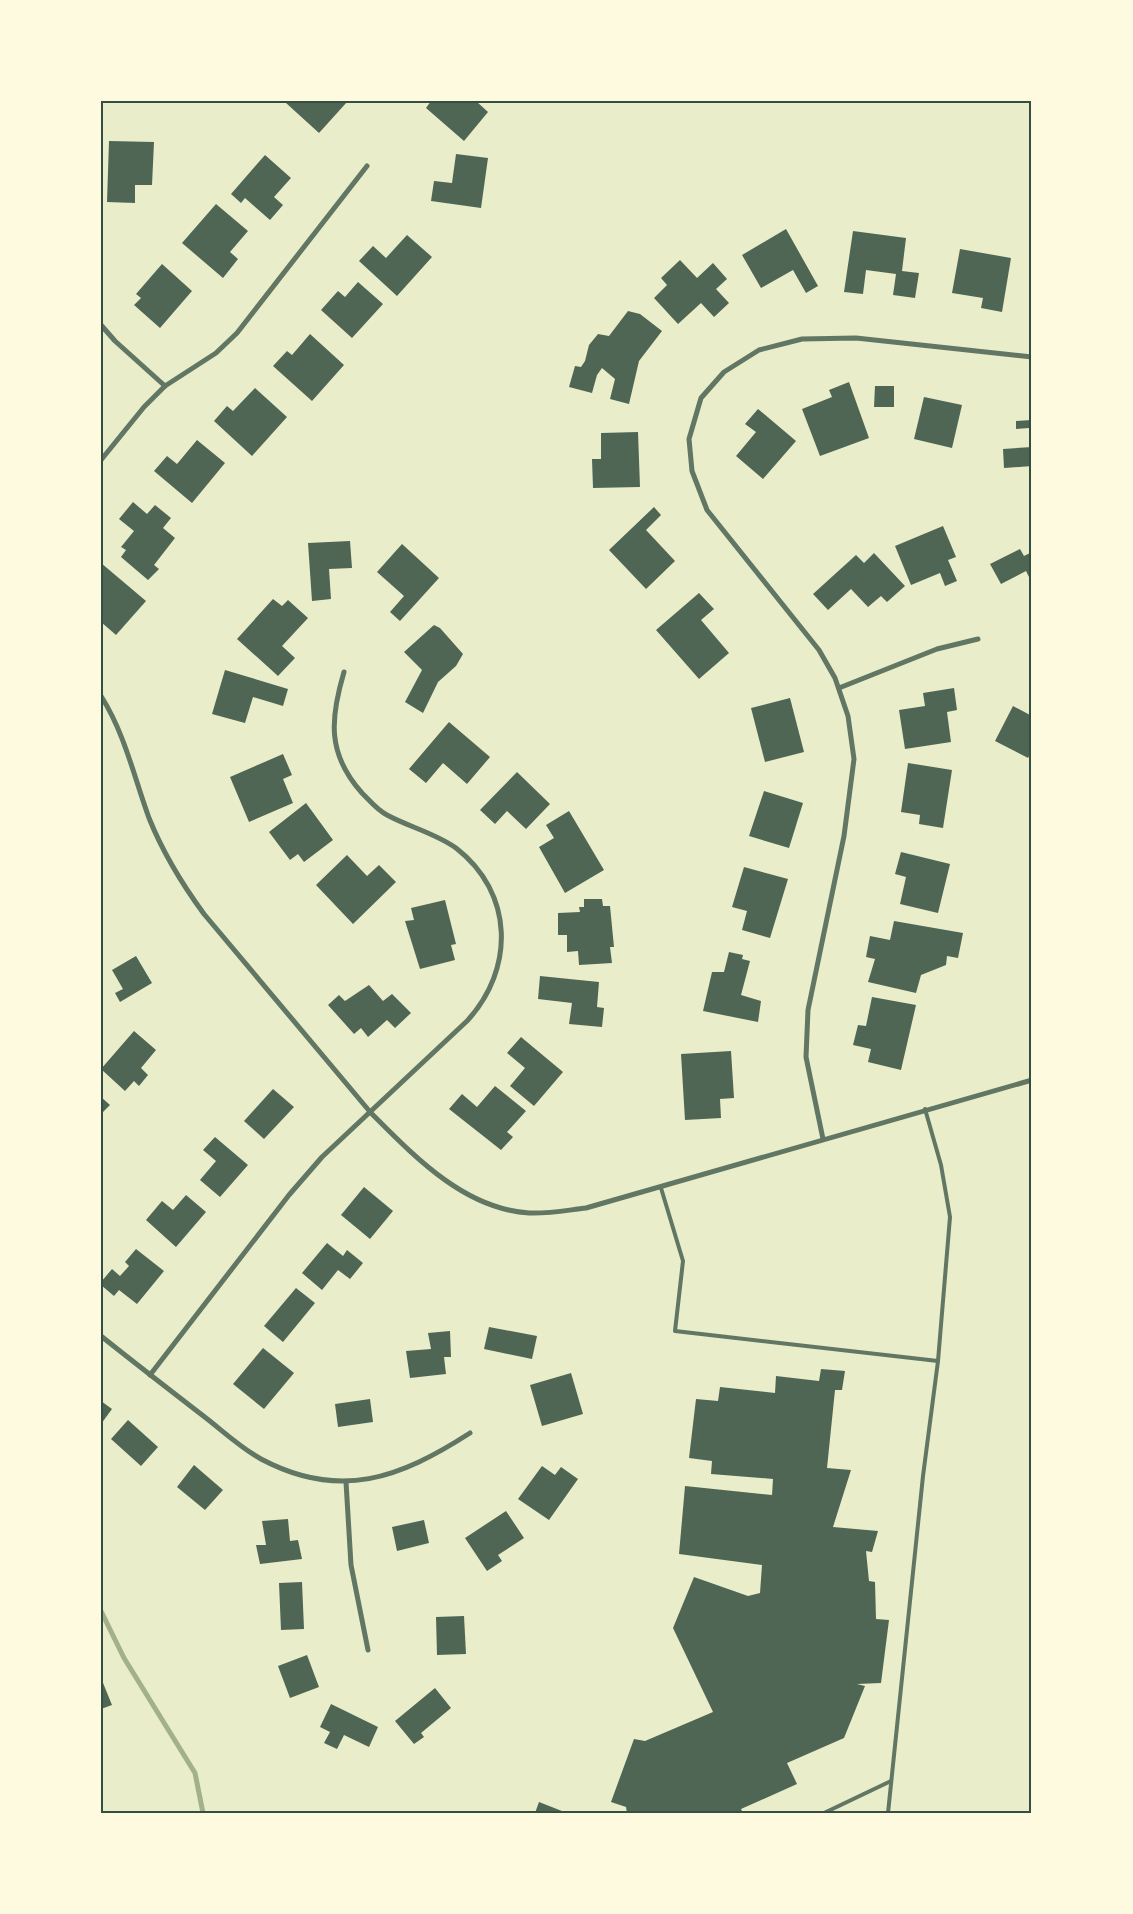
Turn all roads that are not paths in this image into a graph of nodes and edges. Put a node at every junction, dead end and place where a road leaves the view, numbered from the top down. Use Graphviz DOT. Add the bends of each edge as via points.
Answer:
graph roads {
  1 [pos="366,166"];
  2 [pos="101,325"];
  3 [pos="1032,357"];
  4 [pos="165,386"];
  5 [pos="101,460"];
  6 [pos="978,639"];
  7 [pos="344,672"];
  8 [pos="839,688"];
  9 [pos="101,696"];
  10 [pos="1032,1080"];
  11 [pos="925,1110"];
  12 [pos="371,1113"];
  13 [pos="823,1139"];
  14 [pos="662,1188"];
  15 [pos="101,1336"];
  16 [pos="938,1361"];
  17 [pos="150,1375"];
  18 [pos="470,1433"];
  19 [pos="346,1482"];
  20 [pos="368,1650"];
  21 [pos="891,1781"];
  22 [pos="824,1813"];
  23 [pos="888,1813"];
  1 -- 4 [label="street" via="238,333 216,354"];
  2 -- 4 [label="street" via="114,341"];
  3 -- 8 [label="street" via="856,338 802,339 759,350 724,372 701,398 689,440 692,471 707,510 819,650"];
  4 -- 5 [label="street" via="144,406"];
  6 -- 8 [label="street" via="937,649"];
  7 -- 12 [label="street" via="335,714 335,742 340,762 359,789 386,815 438,837 472,863 495,900 502,937 497,972 477,1010"];
  8 -- 13 [label="street" via="848,716 854,759 844,836 808,1010 806,1057"];
  9 -- 12 [label="street" via="114,720 163,850 184,888"];
  10 -- 11 [label="street"];
  11 -- 13 [label="street"];
  11 -- 16 [label="lane" via="941,1165 950,1218"];
  12 -- 14 [label="street" via="443,1178 498,1207 529,1213 554,1212 586,1208"];
  12 -- 17 [label="street" via="322,1157 289,1195"];
  13 -- 14 [label="street"];
  14 -- 16 [label="lane" via="683,1261 676,1331"];
  15 -- 17 [label="street"];
  16 -- 21 [label="lane"];
  17 -- 19 [label="street" via="260,1458 290,1473"];
  18 -- 19 [label="street" via="405,1470"];
  19 -- 20 [label="street" via="351,1565"];
  21 -- 22 [label="lane"];
  21 -- 23 [label="lane"];
}
